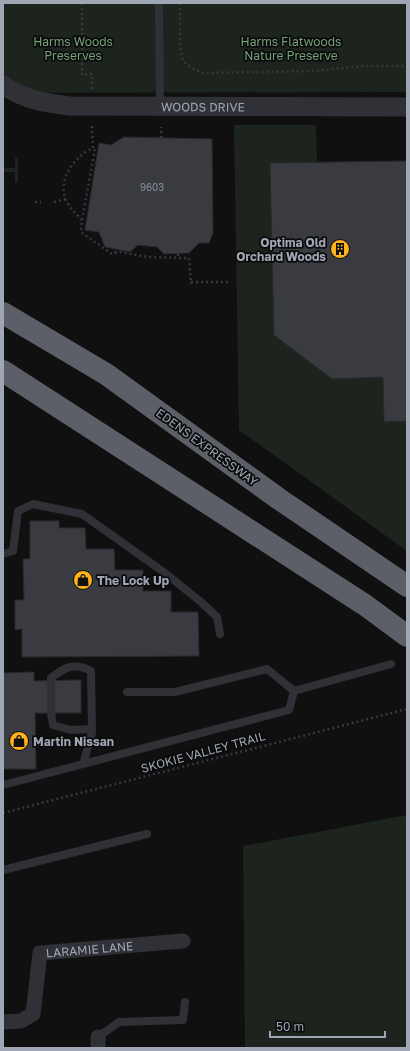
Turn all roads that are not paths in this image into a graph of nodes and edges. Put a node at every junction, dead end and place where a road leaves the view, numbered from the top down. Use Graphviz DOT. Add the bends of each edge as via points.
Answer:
graph roads {
  1 [pos="159,3"];
  2 [pos="3,85"];
  3 [pos="160,106"];
  4 [pos="407,107"];
  5 [pos="3,313"];
  6 [pos="3,371"];
  7 [pos="3,554"];
  8 [pos="407,586"];
  9 [pos="220,634"];
  10 [pos="407,636"];
  11 [pos="391,664"];
  12 [pos="294,691"];
  13 [pos="127,692"];
  14 [pos="92,729"];
  15 [pos="84,764"];
  16 [pos="3,785"];
  17 [pos="147,834"];
  18 [pos="3,870"];
  19 [pos="183,941"];
  20 [pos="185,1002"];
  21 [pos="3,1022"];
  22 [pos="98,1042"];
  1 -- 3 [label="lane"];
  2 -- 3 [label="street, WOODS DRIVE" via="19,95 46,103 70,106"];
  3 -- 4 [label="street, WOODS DRIVE"];
  5 -- 8 [label="highway, EDENS EXPRESSWAY" via="106,374 279,499"];
  6 -- 10 [label="highway" via="365,605"];
  7 -- 9 [label="lane" via="13,551 18,511 33,504 82,514 201,602 217,616"];
  11 -- 12 [label="lane"];
  12 -- 13 [label="lane" via="268,669 175,692"];
  12 -- 15 [label="lane" via="289,710"];
  14 -- 14 [label="lane" via="91,671 82,666 65,667 50,678 53,725 71,730"];
  14 -- 15 [label="lane"];
  15 -- 16 [label="lane"];
  17 -- 18 [label="lane"];
  19 -- 21 [label="street, LARAMIE LANE" via="40,953 33,1014 22,1021"];
  20 -- 22 [label="lane" via="183,1020 119,1022"];
}
